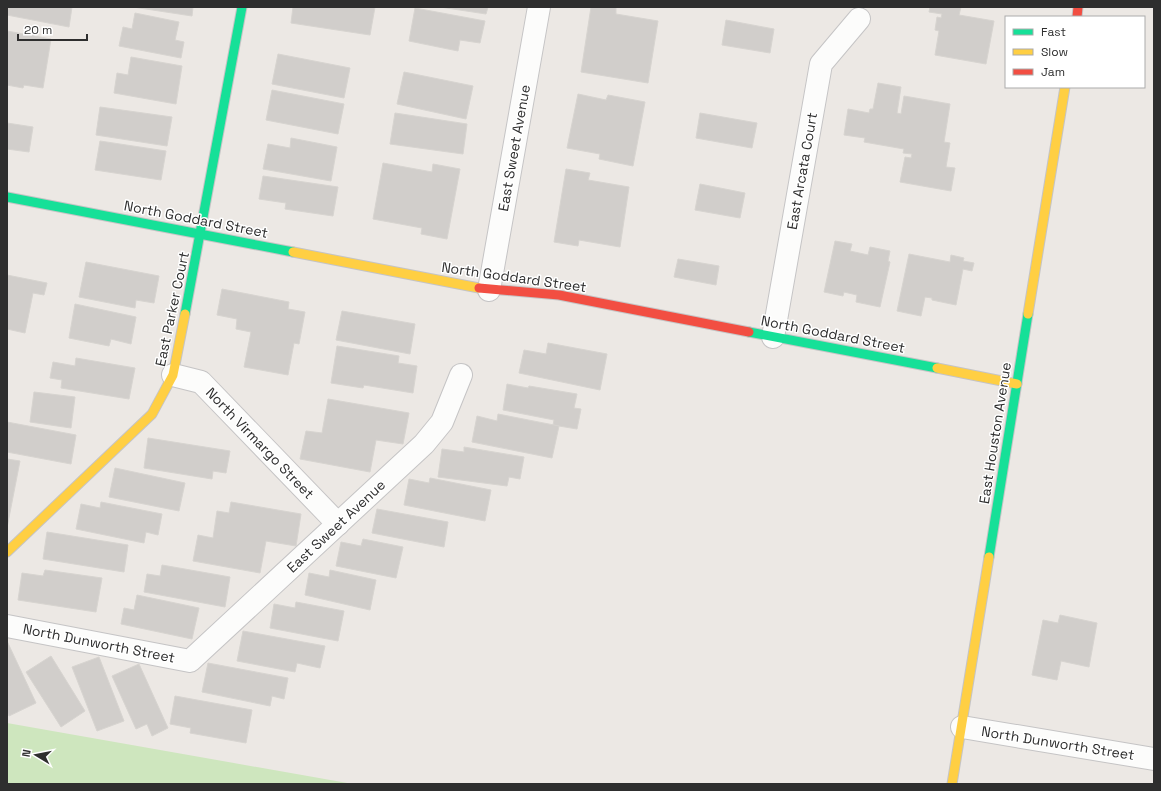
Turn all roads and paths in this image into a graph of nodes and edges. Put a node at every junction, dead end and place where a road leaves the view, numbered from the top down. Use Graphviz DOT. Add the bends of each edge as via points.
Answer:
graph roads {
  1 [pos="242,7"];
  2 [pos="539,7"];
  3 [pos="859,19"];
  4 [pos="1065,88"];
  5 [pos="7,197"];
  6 [pos="202,234"];
  7 [pos="489,290"];
  8 [pos="773,337"];
  9 [pos="173,374"];
  10 [pos="461,375"];
  11 [pos="1017,384"];
  12 [pos="338,524"];
  13 [pos="7,552"];
  14 [pos="7,626"];
  15 [pos="190,661"];
  16 [pos="962,727"];
  17 [pos="1154,759"];
  18 [pos="952,784"];
  1 -- 6 [label="street, East Parker Court"];
  2 -- 7 [label="street, East Sweet Avenue"];
  3 -- 8 [label="street, East Arcata Court" via="821,64"];
  4 -- 11 [label="street, East Houston Avenue"];
  5 -- 6 [label="street, North Goddard Street"];
  6 -- 7 [label="street, North Goddard Street"];
  6 -- 9 [label="street, East Parker Court"];
  7 -- 8 [label="street, North Goddard Street" via="559,295"];
  8 -- 11 [label="street, North Goddard Street"];
  9 -- 12 [label="street, North Virmargo Street" via="201,382"];
  9 -- 13 [label="street, East Parker Court" via="152,414"];
  10 -- 12 [label="street, East Sweet Avenue" via="442,422 433,434"];
  11 -- 16 [label="street, East Houston Avenue"];
  12 -- 15 [label="street, East Sweet Avenue"];
  14 -- 15 [label="street, North Dunworth Street"];
  16 -- 17 [label="street, North Dunworth Street"];
  16 -- 18 [label="street, East Houston Avenue"];
}
